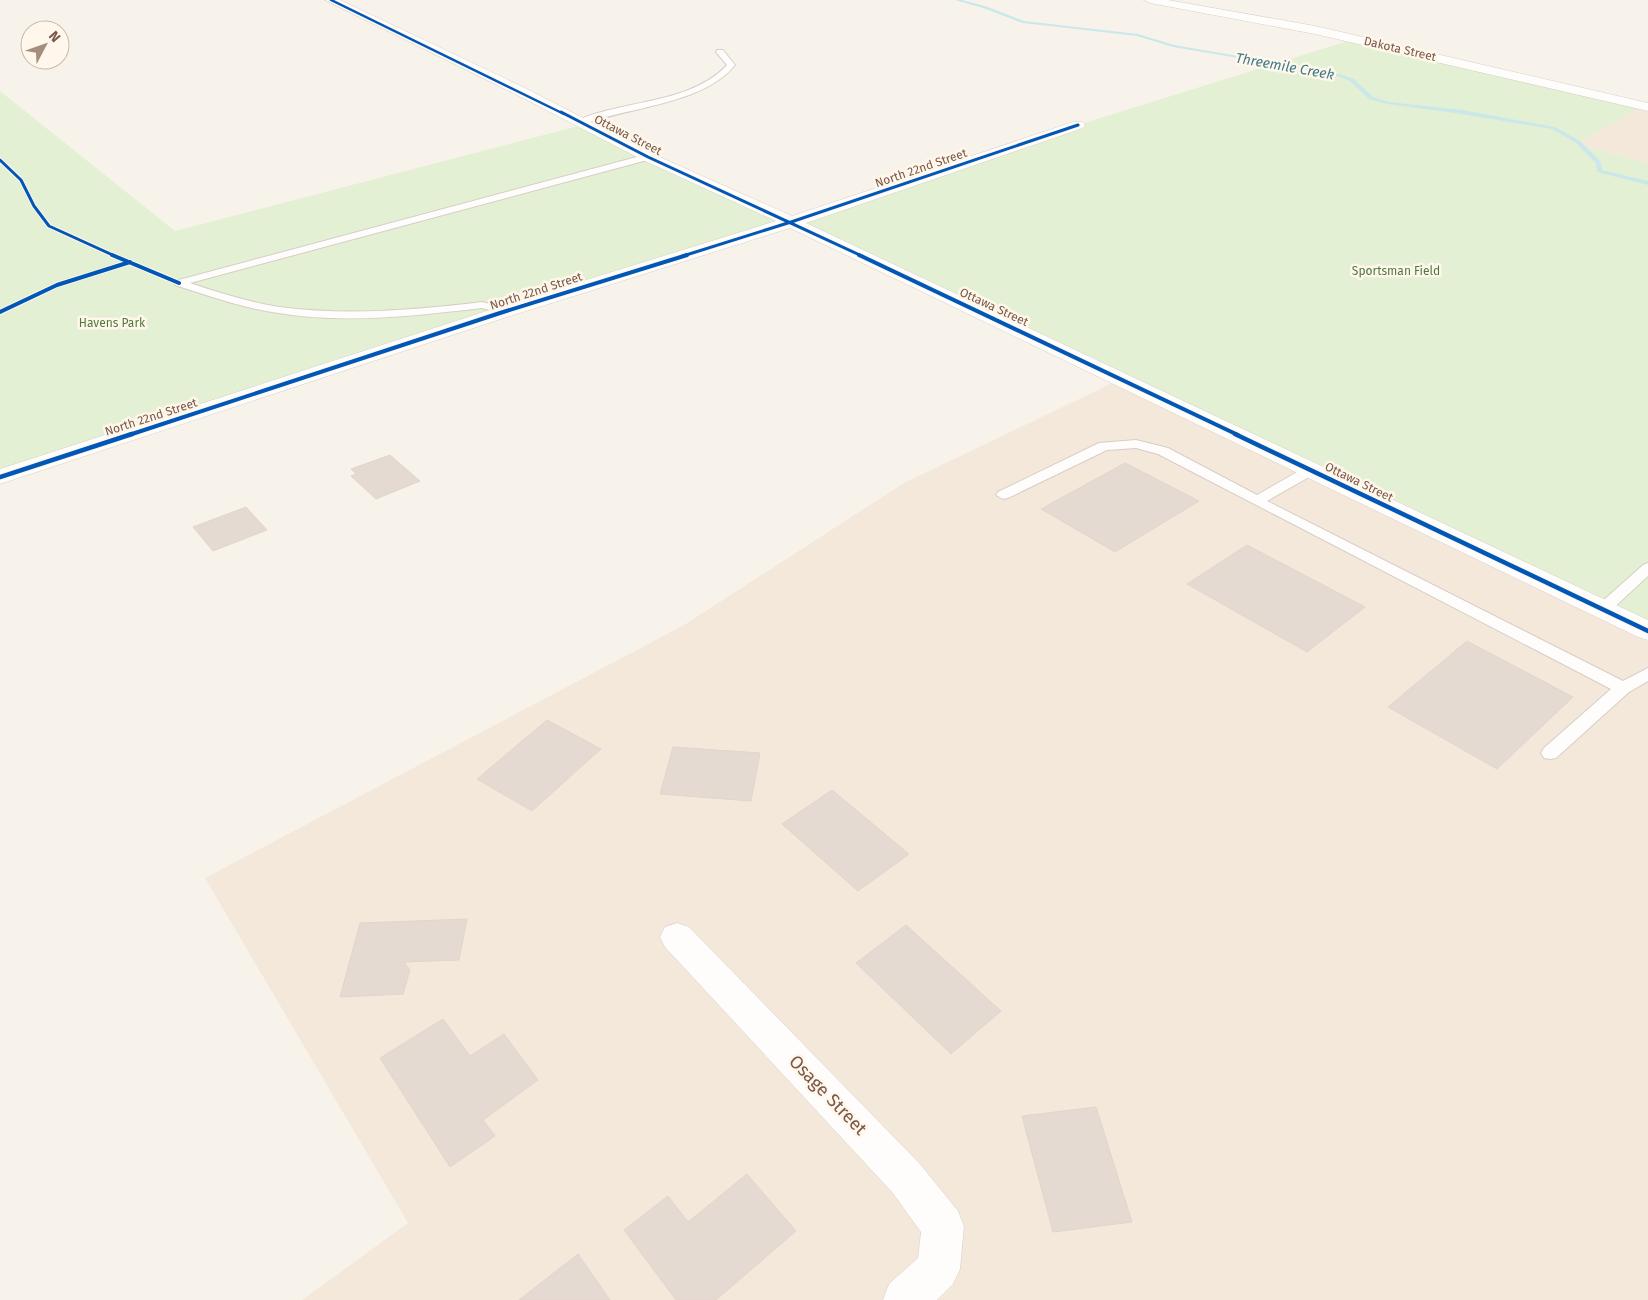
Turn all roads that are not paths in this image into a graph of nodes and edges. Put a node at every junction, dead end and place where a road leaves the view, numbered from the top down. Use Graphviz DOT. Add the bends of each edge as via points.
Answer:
graph roads {
  1 [pos="331,0"];
  2 [pos="1150,0"];
  3 [pos="720,52"];
  4 [pos="1648,107"];
  5 [pos="581,122"];
  6 [pos="1078,125"];
  7 [pos="648,157"];
  8 [pos="791,222"];
  9 [pos="500,313"];
  10 [pos="1311,470"];
  11 [pos="0,478"];
  12 [pos="1003,495"];
  13 [pos="1258,501"];
  14 [pos="1648,568"];
  15 [pos="1602,610"];
  16 [pos="1648,632"];
  17 [pos="1648,674"];
  18 [pos="1623,688"];
  19 [pos="1550,752"];
  20 [pos="677,937"];
  21 [pos="905,1300"];
  1 -- 5 [label="street, Ottawa Street"];
  2 -- 4 [label="street, Dakota Street" via="1316,30"];
  3 -- 5 [label="lane" via="731,65 715,81"];
  5 -- 7 [label="street, Ottawa Street"];
  6 -- 8 [label="street, North 22nd Street"];
  7 -- 8 [label="street, Ottawa Street"];
  7 -- 9 [label="lane" via="179,284 280,310 350,315 482,305"];
  8 -- 9 [label="street, North 22nd Street"];
  8 -- 10 [label="street, Ottawa Street"];
  9 -- 11 [label="street, North 22nd Street"];
  10 -- 13 [label="lane"];
  10 -- 15 [label="street, Ottawa Street"];
  12 -- 13 [label="lane" via="1104,446 1136,444 1163,451"];
  13 -- 18 [label="lane"];
  14 -- 15 [label="lane"];
  15 -- 16 [label="street, Ottawa Street"];
  17 -- 18 [label="lane"];
  18 -- 19 [label="lane"];
  20 -- 21 [label="street, Osage Street" via="906,1178 943,1226 938,1269"];
}
